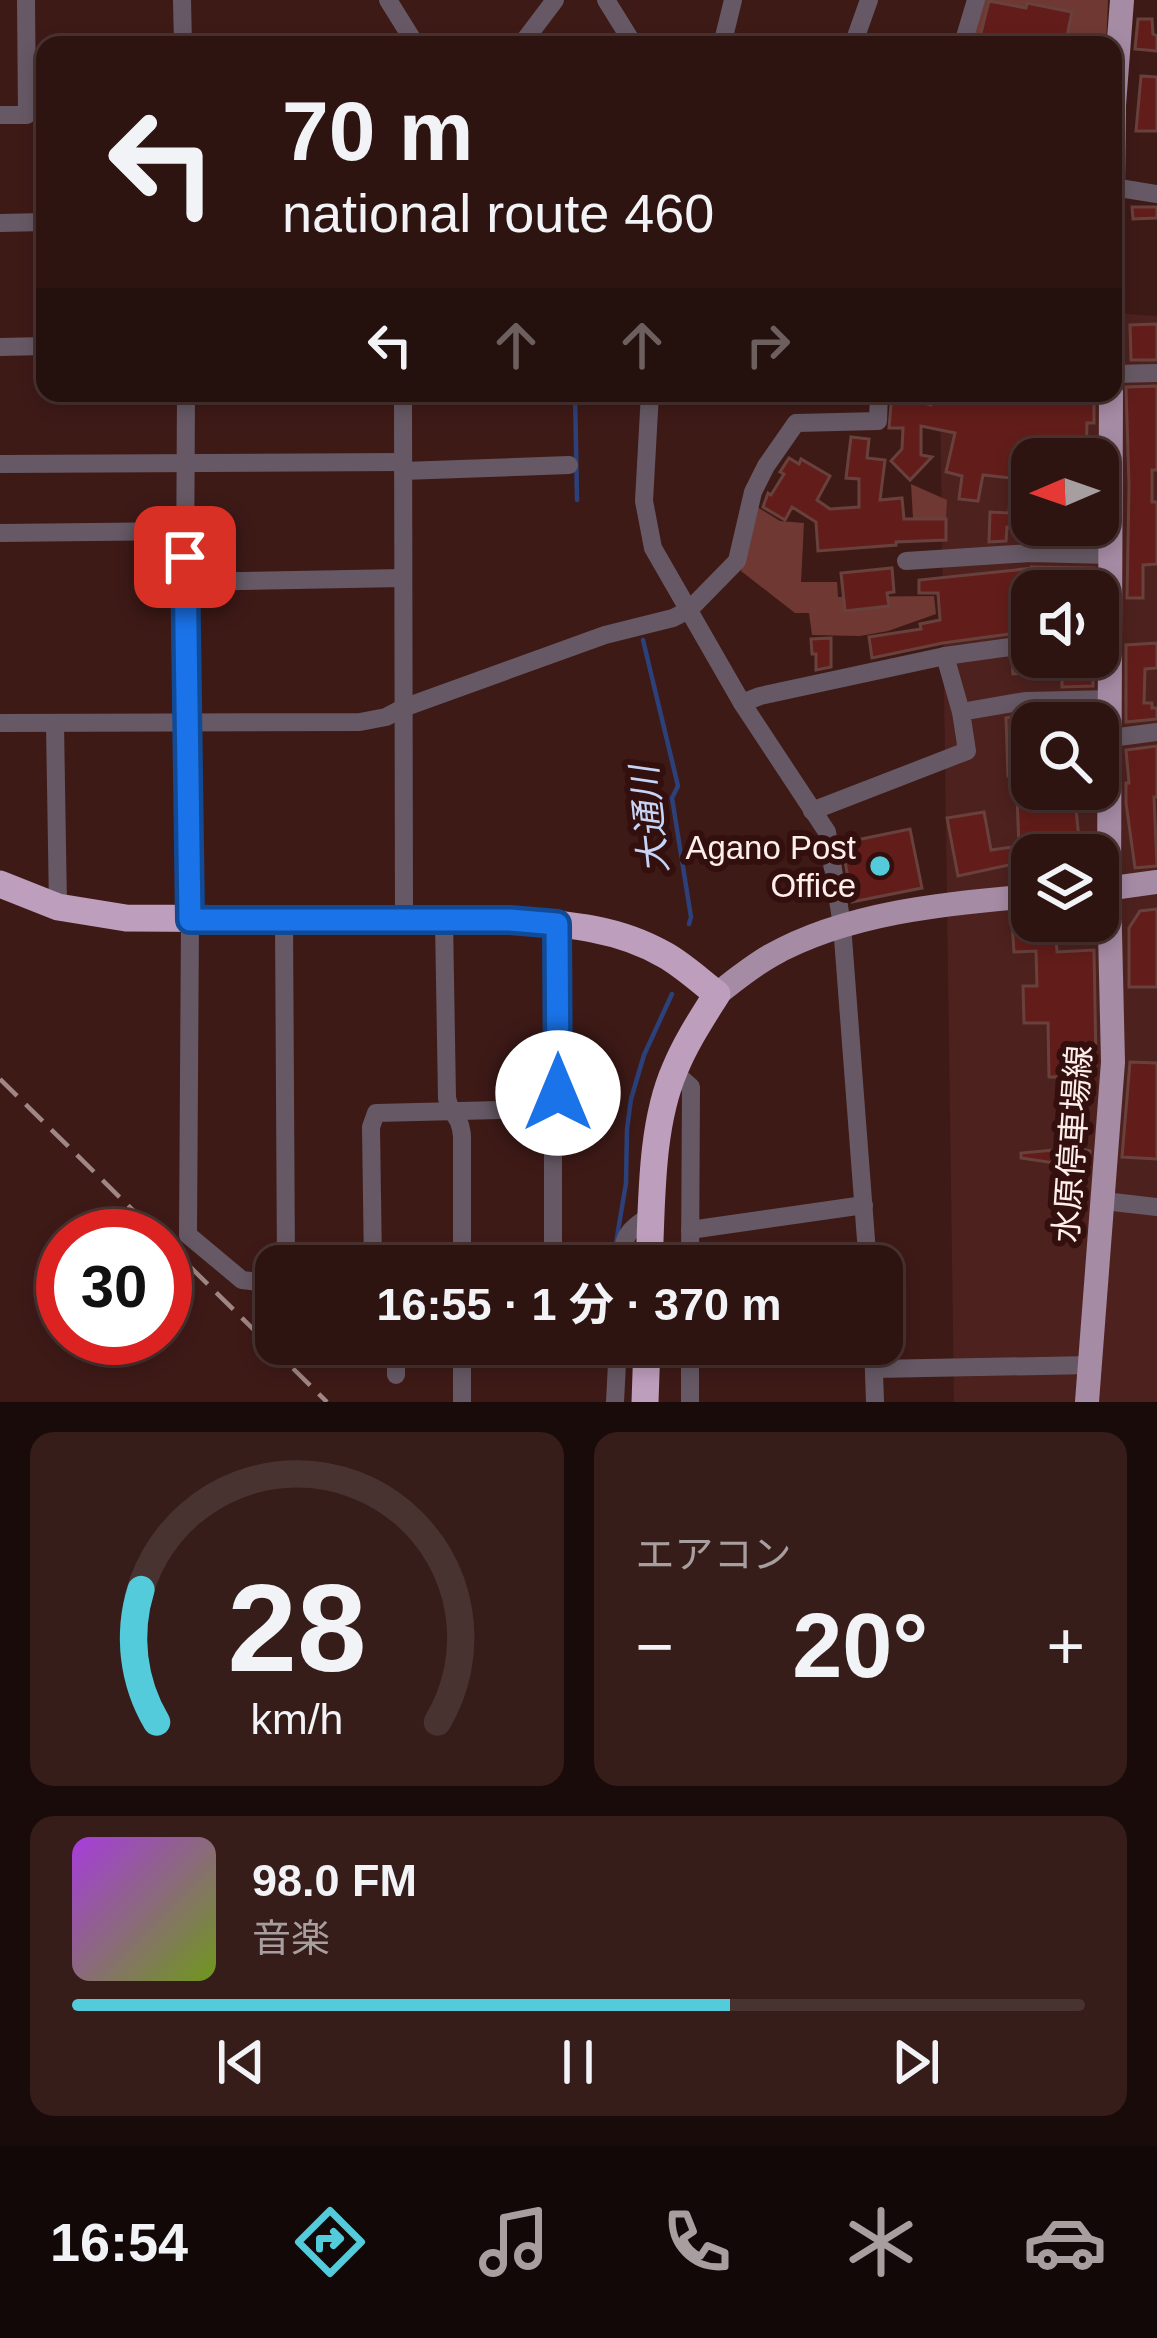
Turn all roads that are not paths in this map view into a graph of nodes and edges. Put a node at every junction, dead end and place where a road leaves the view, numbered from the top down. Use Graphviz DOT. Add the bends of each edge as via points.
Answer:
graph roads {
  1 [pos="26,0"];
  2 [pos="182,0"];
  3 [pos="388,0"];
  4 [pos="555,0"];
  5 [pos="606,0"];
  6 [pos="733,0"];
  7 [pos="869,0"];
  8 [pos="976,0"];
  9 [pos="1123,0"];
  10 [pos="403,24"];
  11 [pos="183,36"];
  12 [pos="403,36"];
  13 [pos="410,36"];
  14 [pos="528,36"];
  15 [pos="628,36"];
  16 [pos="724,36"];
  17 [pos="856,36"];
  18 [pos="965,36"];
  19 [pos="1120,36"];
  20 [pos="0,115"];
  21 [pos="1122,188"];
  22 [pos="1157,194"];
  23 [pos="36,222"];
  24 [pos="0,223"];
  25 [pos="36,346"];
  26 [pos="0,347"];
  27 [pos="1157,373"];
  28 [pos="1122,374"];
  29 [pos="187,402"];
  30 [pos="403,402"];
  31 [pos="650,402"];
  32 [pos="879,402"];
  33 [pos="1111,402"];
  34 [pos="0,464"];
  35 [pos="185,464"];
  36 [pos="569,465"];
  37 [pos="403,467"];
  38 [pos="185,532"];
  39 [pos="0,533"];
  40 [pos="1110,555"];
  41 [pos="906,561"];
  42 [pos="1109,570"];
  43 [pos="403,578"];
  44 [pos="185,582"];
  45 [pos="689,610"];
  46 [pos="1011,647"];
  47 [pos="946,656"];
  48 [pos="1109,678"];
  49 [pos="1111,699"];
  50 [pos="742,704"];
  51 [pos="403,708"];
  52 [pos="961,712"];
  53 [pos="0,723"];
  54 [pos="55,724"];
  55 [pos="188,724"];
  56 [pos="1157,732"];
  57 [pos="1119,737"];
  58 [pos="812,811"];
  59 [pos="1157,883"];
  60 [pos="0,884"];
  61 [pos="1119,888"];
  62 [pos="1011,899"];
  63 [pos="58,907"];
  64 [pos="190,920"];
  65 [pos="284,920"];
  66 [pos="404,920"];
  67 [pos="444,920"];
  68 [pos="557,924"];
  69 [pos="842,925"];
  70 [pos="1107,942"];
  71 [pos="717,994"];
  72 [pos="674,1071"];
  73 [pos="558,1093"];
  74 [pos="451,1111"];
  75 [pos="1104,1201"];
  76 [pos="864,1205"];
  77 [pos="1157,1207"];
  78 [pos="651,1216"];
  79 [pos="690,1230"];
  80 [pos="286,1245"];
  81 [pos="373,1245"];
  82 [pos="462,1245"];
  83 [pos="553,1245"];
  84 [pos="622,1245"];
  85 [pos="650,1245"];
  86 [pos="690,1245"];
  87 [pos="867,1245"];
  88 [pos="255,1282"];
  89 [pos="396,1365"];
  90 [pos="462,1365"];
  91 [pos="617,1365"];
  92 [pos="646,1365"];
  93 [pos="690,1365"];
  94 [pos="874,1365"];
  95 [pos="1091,1365"];
  96 [pos="874,1370"];
  97 [pos="396,1375"];
  98 [pos="462,1402"];
  99 [pos="615,1402"];
  100 [pos="645,1402"];
  101 [pos="690,1402"];
  102 [pos="875,1402"];
  103 [pos="1087,1402"];
  1 -- 20 [label="street" via="27,115"];
  2 -- 11 [label="street"];
  3 -- 10 [label="street"];
  4 -- 14 [label="street"];
  5 -- 15 [label="street"];
  6 -- 16 [label="street"];
  7 -- 17 [label="street"];
  8 -- 18 [label="street"];
  9 -- 19 [label="main road"];
  10 -- 12 [label="street"];
  10 -- 13 [label="street"];
  21 -- 22 [label="street"];
  23 -- 24 [label="street"];
  25 -- 26 [label="street"];
  27 -- 28 [label="street"];
  29 -- 35 [label="street"];
  30 -- 37 [label="street"];
  31 -- 45 [label="street" via="644,501 653,548"];
  32 -- 45 [label="street" via="878,421 796,423 753,492 737,561"];
  33 -- 40 [label="main road, 水原停車場線"];
  34 -- 35 [label="street"];
  35 -- 37 [label="street"];
  35 -- 38 [label="street"];
  36 -- 37 [label="street"];
  37 -- 43 [label="street"];
  38 -- 39 [label="street"];
  38 -- 44 [label="street"];
  40 -- 41 [label="street"];
  40 -- 42 [label="main road, 水原停車場線"];
  43 -- 44 [label="street"];
  43 -- 51 [label="street"];
  44 -- 55 [label="street"];
  45 -- 50 [label="street"];
  45 -- 51 [label="street"];
  46 -- 47 [label="street"];
  47 -- 50 [label="street"];
  47 -- 52 [label="street"];
  48 -- 49 [label="main road, 水原停車場線"];
  49 -- 52 [label="street"];
  50 -- 58 [label="street"];
  51 -- 55 [label="street" via="360,722"];
  51 -- 66 [label="street"];
  52 -- 58 [label="street" via="967,751"];
  53 -- 54 [label="street"];
  54 -- 55 [label="street"];
  54 -- 63 [label="street"];
  55 -- 64 [label="street"];
  56 -- 57 [label="street"];
  58 -- 69 [label="street" via="827,832"];
  59 -- 61 [label="main road"];
  60 -- 63 [label="highway"];
  62 -- 69 [label="main road"];
  63 -- 64 [label="highway"];
  64 -- 65 [label="highway"];
  64 -- 88 [label="street" via="188,1235 242,1280"];
  65 -- 66 [label="highway"];
  65 -- 80 [label="street"];
  66 -- 67 [label="highway"];
  67 -- 68 [label="highway"];
  67 -- 74 [label="street"];
  68 -- 71 [label="highway" via="641,942"];
  68 -- 73 [label="street"];
  69 -- 71 [label="main road" via="769,956"];
  69 -- 76 [label="street"];
  70 -- 75 [label="main road, 水原停車場線" via="1113,1062"];
  71 -- 72 [label="highway"];
  72 -- 78 [label="highway"];
  72 -- 79 [label="street" via="691,1087"];
  74 -- 81 [label="street" via="373,1118"];
  74 -- 82 [label="street" via="462,1136"];
  74 -- 83 [label="street" via="551,1112"];
  75 -- 77 [label="street"];
  75 -- 95 [label="main road, 水原停車場線"];
  76 -- 79 [label="street"];
  76 -- 87 [label="street"];
  78 -- 84 [label="street"];
  78 -- 85 [label="highway"];
  79 -- 86 [label="street"];
  89 -- 97 [label="street"];
  90 -- 98 [label="street"];
  91 -- 99 [label="street"];
  92 -- 100 [label="highway"];
  93 -- 101 [label="street"];
  94 -- 96 [label="street"];
  95 -- 96 [label="street"];
  95 -- 103 [label="main road, 水原停車場線"];
  96 -- 102 [label="street"];
}
